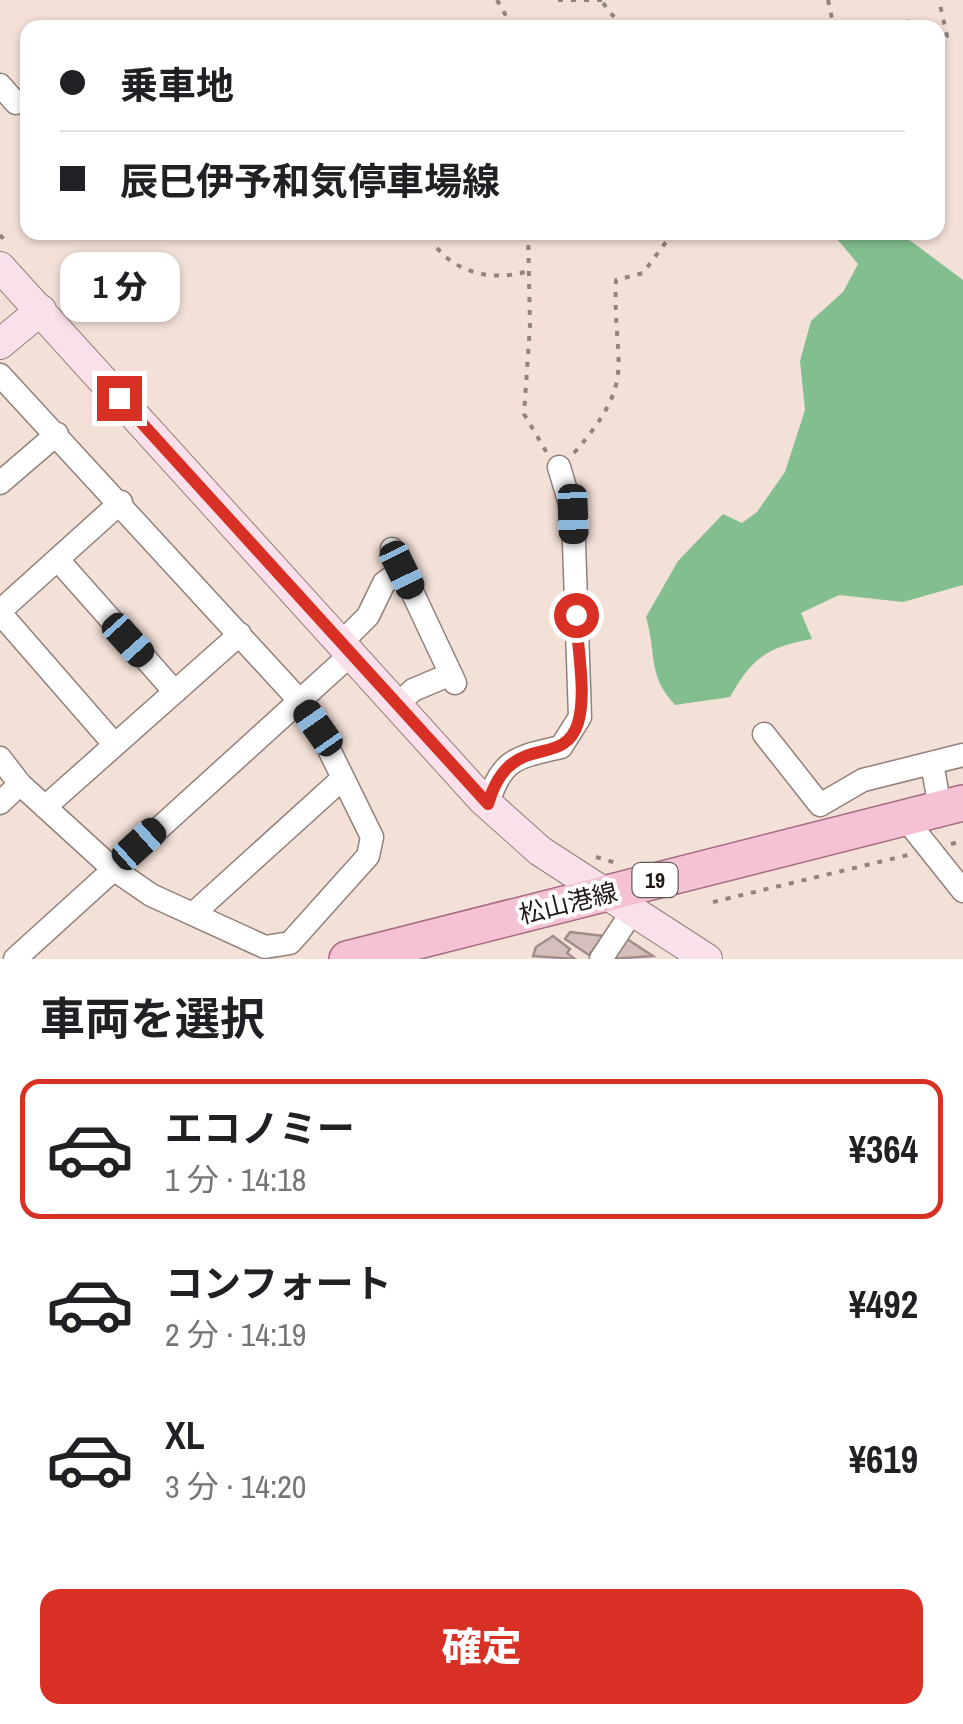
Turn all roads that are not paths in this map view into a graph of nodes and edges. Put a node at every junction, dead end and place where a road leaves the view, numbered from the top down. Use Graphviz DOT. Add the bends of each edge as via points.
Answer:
graph roads {
  1 [pos="6,257"];
  2 [pos="40,310"];
  3 [pos="0,344"];
  4 [pos="0,375"];
  5 [pos="56,434"];
  6 [pos="559,467"];
  7 [pos="0,484"];
  8 [pos="120,502"];
  9 [pos="58,560"];
  10 [pos="0,612"];
  11 [pos="240,634"];
  12 [pos="344,650"];
  13 [pos="175,692"];
  14 [pos="299,700"];
  15 [pos="395,707"];
  16 [pos="764,734"];
  17 [pos="115,745"];
  18 [pos="963,755"];
  19 [pos="0,758"];
  20 [pos="932,763"];
  21 [pos="342,779"];
  22 [pos="863,780"];
  23 [pos="20,784"];
  24 [pos="0,803"];
  25 [pos="488,804"];
  26 [pos="45,807"];
  27 [pos="954,810"];
  28 [pos="889,820"];
  29 [pos="112,868"];
  30 [pos="618,890"];
  31 [pos="963,891"];
  32 [pos="193,914"];
  33 [pos="15,959"];
  34 [pos="348,959"];
  35 [pos="601,959"];
  36 [pos="708,959"];
  1 -- 2 [label="main road"];
  2 -- 3 [label="main road"];
  2 -- 12 [label="main road"];
  4 -- 5 [label="street"];
  5 -- 7 [label="street"];
  5 -- 8 [label="street"];
  6 -- 25 [label="street" via="573,514 580,717 561,747 500,770"];
  8 -- 9 [label="street"];
  8 -- 11 [label="street"];
  9 -- 10 [label="street"];
  9 -- 13 [label="street"];
  10 -- 17 [label="street"];
  11 -- 13 [label="street"];
  11 -- 14 [label="street"];
  12 -- 14 [label="street"];
  12 -- 15 [label="main road"];
  12 -- 15 [label="street" via="397,560 453,678 413,690"];
  13 -- 17 [label="street"];
  14 -- 21 [label="street"];
  14 -- 29 [label="street"];
  15 -- 25 [label="main road"];
  16 -- 22 [label="street" via="820,806"];
  17 -- 26 [label="street"];
  18 -- 20 [label="street"];
  19 -- 23 [label="street"];
  20 -- 22 [label="street"];
  20 -- 27 [label="street"];
  21 -- 32 [label="street"];
  21 -- 32 [label="street" via="372,837 368,856 290,942 265,947"];
  22 -- 28 [label="street"];
  23 -- 24 [label="street"];
  23 -- 26 [label="street"];
  25 -- 30 [label="main road" via="540,851"];
  26 -- 29 [label="street"];
  27 -- 28 [label="main road, 松山港線 / 19"];
  28 -- 30 [label="main road, 松山港線 / 19"];
  28 -- 31 [label="street" via="930,849"];
  29 -- 32 [label="street"];
  29 -- 33 [label="street"];
  30 -- 34 [label="main road, 松山港線 / 19"];
  30 -- 35 [label="street"];
  30 -- 36 [label="main road"];
}
